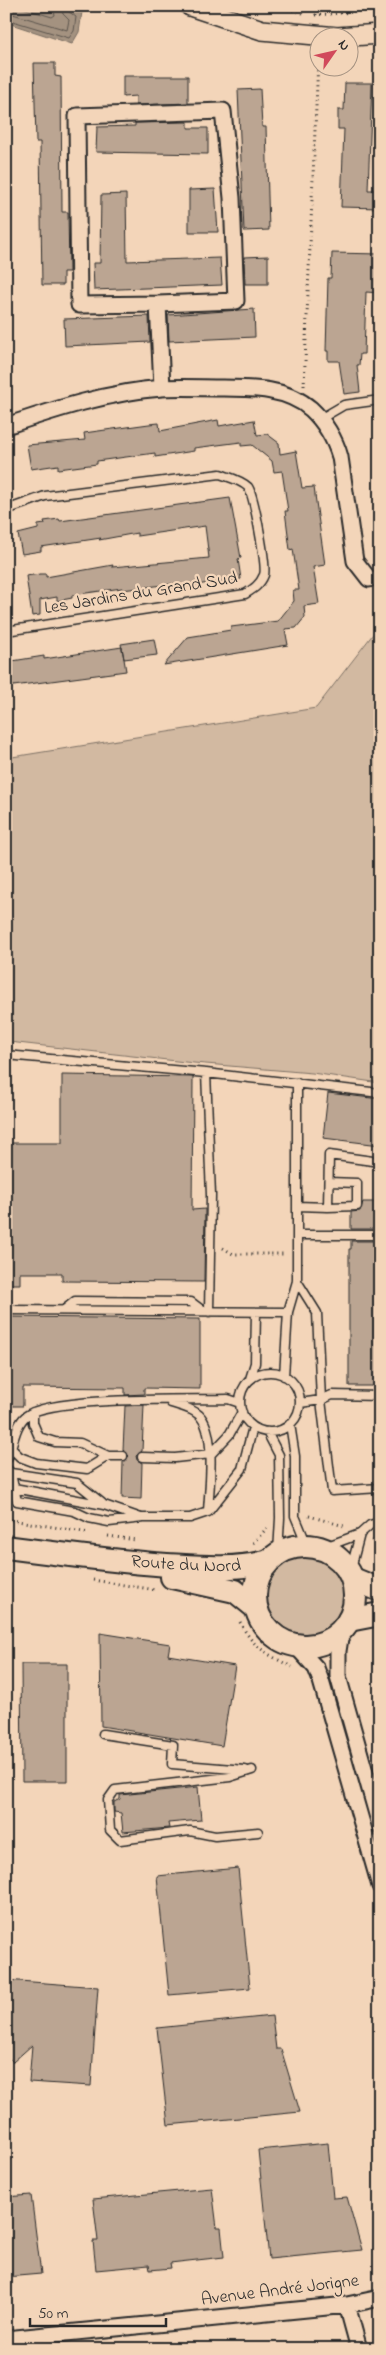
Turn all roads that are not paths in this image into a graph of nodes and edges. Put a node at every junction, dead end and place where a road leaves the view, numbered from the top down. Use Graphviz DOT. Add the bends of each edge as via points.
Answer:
graph roads {
  1 [pos="190,6"];
  2 [pos="380,34"];
  3 [pos="158,304"];
  4 [pos="162,388"];
  5 [pos="380,400"];
  6 [pos="320,419"];
  7 [pos="6,426"];
  8 [pos="6,510"];
  9 [pos="369,579"];
  10 [pos="6,631"];
  11 [pos="6,1055"];
  12 [pos="206,1073"];
  13 [pos="296,1083"];
  14 [pos="380,1093"];
  15 [pos="380,1162"];
  16 [pos="329,1182"];
  17 [pos="297,1206"];
  18 [pos="328,1207"];
  19 [pos="297,1235"];
  20 [pos="380,1235"];
  21 [pos="297,1281"];
  22 [pos="6,1310"];
  23 [pos="206,1312"];
  24 [pos="256,1312"];
  25 [pos="288,1312"];
  26 [pos="284,1376"];
  27 [pos="250,1379"];
  28 [pos="380,1396"];
  29 [pos="321,1400"];
  30 [pos="162,1401"];
  31 [pos="240,1403"];
  32 [pos="300,1403"];
  33 [pos="33,1412"];
  34 [pos="242,1412"];
  35 [pos="290,1424"];
  36 [pos="253,1427"];
  37 [pos="267,1432"];
  38 [pos="12,1449"];
  39 [pos="211,1454"];
  40 [pos="108,1456"];
  41 [pos="123,1456"];
  42 [pos="142,1457"];
  43 [pos="6,1461"];
  44 [pos="8,1471"];
  45 [pos="14,1488"];
  46 [pos="380,1488"];
  47 [pos="104,1505"];
  48 [pos="208,1512"];
  49 [pos="143,1518"];
  50 [pos="380,1522"];
  51 [pos="360,1534"];
  52 [pos="315,1546"];
  53 [pos="6,1547"];
  54 [pos="272,1558"];
  55 [pos="105,1561"];
  56 [pos="351,1576"];
  57 [pos="380,1590"];
  58 [pos="247,1613"];
  59 [pos="380,1614"];
  60 [pos="345,1626"];
  61 [pos="296,1646"];
  62 [pos="103,1734"];
  63 [pos="380,1825"];
  64 [pos="258,1832"];
  65 [pos="380,1886"];
  66 [pos="380,2298"];
  67 [pos="347,2305"];
  68 [pos="6,2339"];
  69 [pos="359,2349"];
  1 -- 2 [label="street" via="262,30 337,36"];
  3 -- 3 [label="street" via="79,305 77,116 223,111 232,198 236,302"];
  3 -- 4 [label="street"];
  4 -- 6 [label="street" via="263,388 303,404"];
  4 -- 7 [label="street" via="120,394"];
  5 -- 6 [label="lane" via="344,405"];
  6 -- 9 [label="street" via="336,442 355,561"];
  8 -- 10 [label="lane, Les Jardins du Grand Sud" via="45,496 220,474 247,487 254,503 265,573 258,585 245,594"];
  11 -- 12 [label="lane"];
  12 -- 13 [label="lane"];
  12 -- 23 [label="lane" via="212,1247"];
  13 -- 14 [label="lane"];
  13 -- 17 [label="lane"];
  15 -- 16 [label="lane" via="329,1155"];
  16 -- 18 [label="lane"];
  16 -- 18 [label="lane" via="357,1183 357,1206"];
  17 -- 18 [label="lane"];
  17 -- 19 [label="lane"];
  19 -- 20 [label="lane"];
  19 -- 21 [label="lane"];
  21 -- 25 [label="lane"];
  21 -- 29 [label="lane" via="317,1314"];
  22 -- 23 [label="lane"];
  23 -- 24 [label="lane"];
  24 -- 25 [label="lane"];
  24 -- 27 [label="lane" via="255,1363"];
  25 -- 26 [label="lane"];
  26 -- 27 [label="lane" via="267,1372"];
  26 -- 32 [label="lane" via="296,1387"];
  27 -- 31 [label="lane" via="241,1394"];
  28 -- 29 [label="lane" via="332,1395"];
  29 -- 32 [label="lane"];
  29 -- 46 [label="lane" via="332,1491"];
  30 -- 31 [label="lane" via="228,1399"];
  30 -- 33 [label="lane" via="76,1403"];
  30 -- 39 [label="lane" via="199,1415 205,1424"];
  31 -- 34 [label="lane"];
  32 -- 35 [label="lane" via="299,1411"];
  33 -- 38 [label="lane" via="19,1426"];
  33 -- 40 [label="lane" via="33,1423 39,1437 55,1442 80,1443"];
  34 -- 36 [label="lane"];
  34 -- 39 [label="lane" via="229,1435"];
  35 -- 37 [label="lane" via="275,1432"];
  35 -- 52 [label="lane" via="295,1456 295,1516"];
  36 -- 37 [label="lane"];
  36 -- 48 [label="lane" via="242,1469"];
  37 -- 54 [label="lane" via="279,1455 280,1518"];
  38 -- 40 [label="lane" via="20,1457 36,1463 87,1469"];
  38 -- 43 [label="lane"];
  39 -- 42 [label="lane"];
  39 -- 48 [label="lane"];
  40 -- 41 [label="lane"];
  44 -- 45 [label="lane"];
  44 -- 47 [label="lane" via="77,1483"];
  45 -- 47 [label="lane"];
  45 -- 49 [label="lane" via="17,1501 90,1518 109,1522"];
  47 -- 49 [label="lane"];
  48 -- 49 [label="lane" via="190,1518"];
  50 -- 51 [label="lane" via="370,1525"];
  51 -- 52 [label="lane"];
  51 -- 56 [label="lane"];
  52 -- 54 [label="main road" via="292,1546"];
  52 -- 56 [label="main road" via="333,1553"];
  53 -- 55 [label="main road, Route du Nord"];
  54 -- 55 [label="main road, Route du Nord" via="235,1569"];
  54 -- 58 [label="main road" via="255,1584"];
  55 -- 58 [label="main road, Route du Nord" via="224,1587 234,1591"];
  56 -- 57 [label="main road"];
  56 -- 60 [label="main road" via="355,1600"];
  58 -- 61 [label="main road" via="260,1619 271,1633"];
  59 -- 60 [label="main road"];
  60 -- 61 [label="main road" via="320,1644"];
  60 -- 63 [label="street" via="338,1650 338,1676"];
  61 -- 65 [label="street" via="316,1668 321,1681"];
  62 -- 64 [label="lane" via="173,1745 172,1764 252,1770 230,1776 115,1790 108,1800 110,1830 115,1837 120,1840 190,1831 215,1836"];
  66 -- 67 [label="street, Avenue André Jorigne"];
  67 -- 68 [label="street, Avenue André Jorigne"];
  67 -- 69 [label="street"];
}
